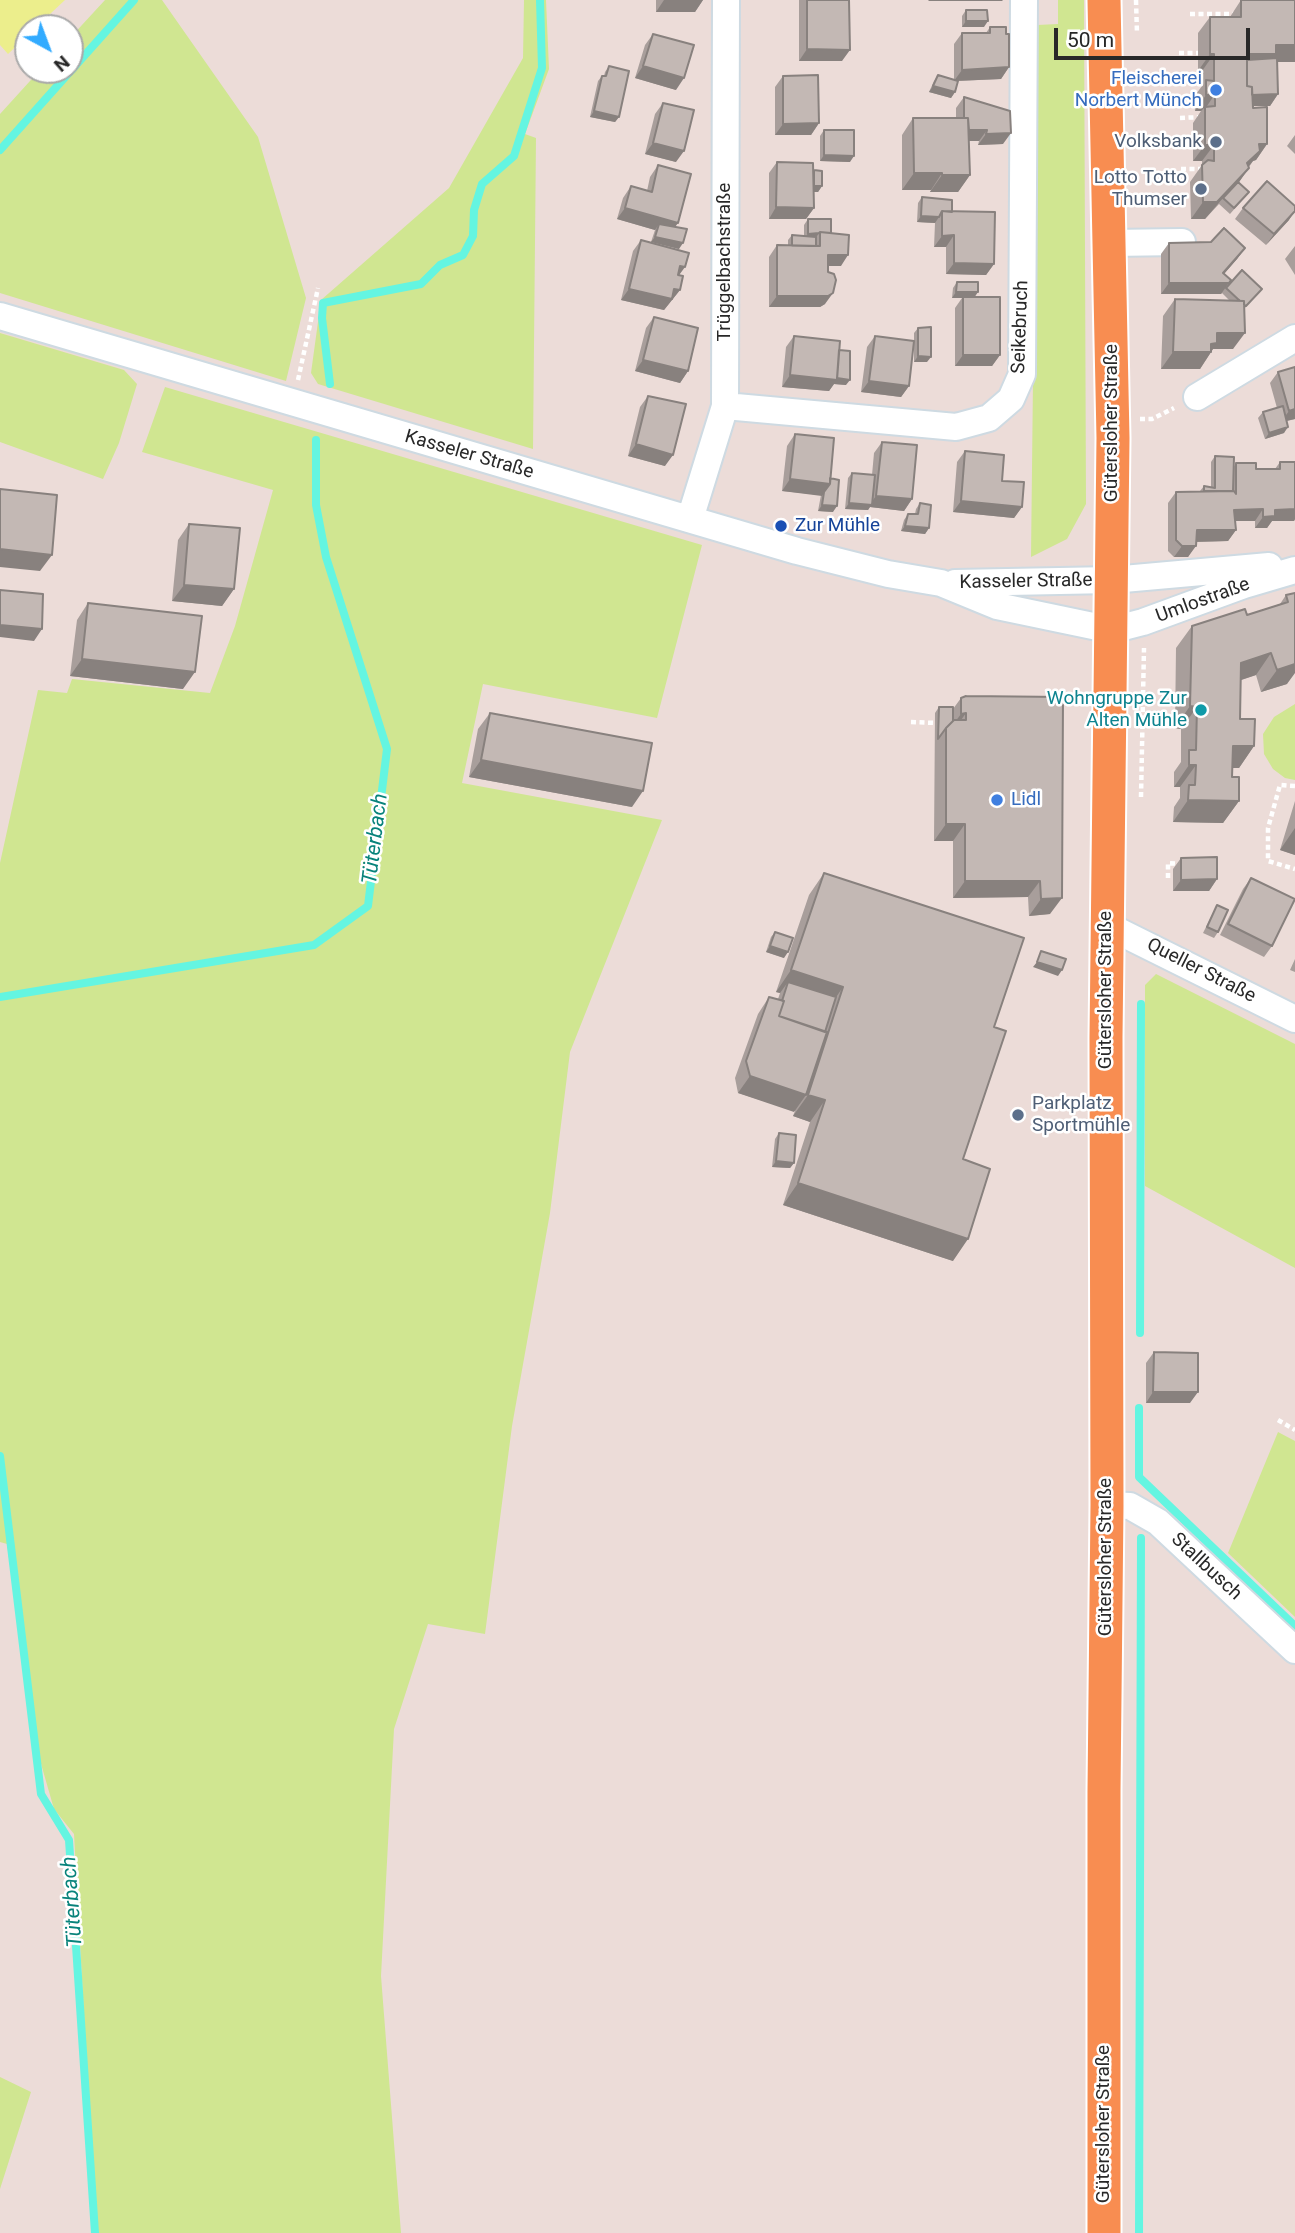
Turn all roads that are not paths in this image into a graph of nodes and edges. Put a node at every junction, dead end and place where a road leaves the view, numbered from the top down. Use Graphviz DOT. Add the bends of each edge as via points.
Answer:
graph roads {
  1 [pos="726,0"];
  2 [pos="1024,0"];
  3 [pos="1104,0"];
  4 [pos="1182,242"];
  5 [pos="1110,243"];
  6 [pos="0,316"];
  7 [pos="1295,338"];
  8 [pos="1197,397"];
  9 [pos="725,406"];
  10 [pos="690,519"];
  11 [pos="1295,564"];
  12 [pos="1295,570"];
  13 [pos="1112,580"];
  14 [pos="941,583"];
  15 [pos="1112,630"];
  16 [pos="1106,925"];
  17 [pos="1295,1019"];
  18 [pos="1107,1505"];
  19 [pos="1295,1650"];
  20 [pos="1104,2233"];
  1 -- 9 [label="street, Trüggelbachstraße"];
  2 -- 9 [label="street, Seikebruch" via="1022,374 1011,399 989,418 956,427"];
  3 -- 5 [label="main road, Gütersloher Straße"];
  4 -- 5 [label="street"];
  5 -- 13 [label="main road, Gütersloher Straße"];
  6 -- 10 [label="street, Kasseler Straße"];
  7 -- 8 [label="street"];
  9 -- 10 [label="street, Trüggelbachstraße"];
  10 -- 14 [label="street, Kasseler Straße" via="888,574"];
  11 -- 13 [label="street, Umlostraße"];
  12 -- 15 [label="street, Umlostraße"];
  13 -- 14 [label="street, Kasseler Straße"];
  13 -- 15 [label="main road, Gütersloher Straße"];
  14 -- 15 [label="street, Kasseler Straße" via="998,606"];
  15 -- 16 [label="main road, Gütersloher Straße"];
  16 -- 17 [label="street, Queller Straße"];
  16 -- 18 [label="main road, Gütersloher Straße"];
  18 -- 19 [label="street, Stallbusch" via="1130,1506 1158,1522"];
  18 -- 20 [label="main road, Gütersloher Straße"];
}
